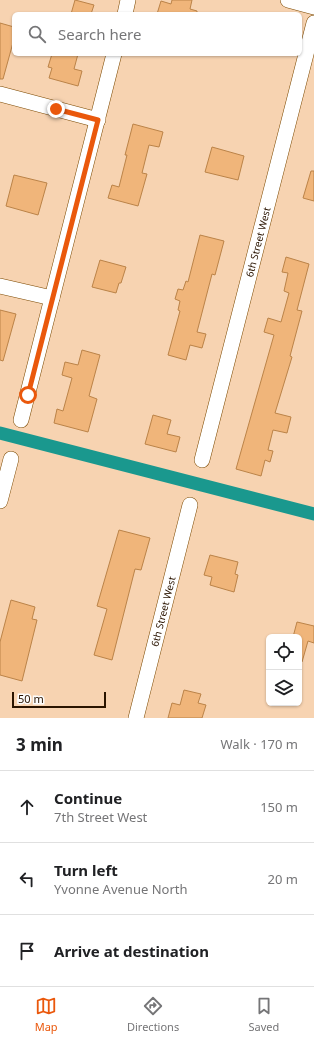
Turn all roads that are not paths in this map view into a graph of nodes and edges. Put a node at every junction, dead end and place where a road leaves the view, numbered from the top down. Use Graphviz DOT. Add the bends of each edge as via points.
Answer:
graph roads {
  1 [pos="128,0"];
  2 [pos="288,0"];
  3 [pos="314,7"];
  4 [pos="125,12"];
  5 [pos="314,23"];
  6 [pos="114,56"];
  7 [pos="0,94"];
  8 [pos="98,120"];
  9 [pos="0,286"];
  10 [pos="52,298"];
  11 [pos="21,420"];
  12 [pos="11,459"];
  13 [pos="202,460"];
  14 [pos="0,501"];
  15 [pos="190,505"];
  16 [pos="136,718"];
  1 -- 4 [label="street"];
  2 -- 3 [label="street"];
  5 -- 13 [label="street, 6th Street West"];
  6 -- 8 [label="street"];
  7 -- 8 [label="street"];
  8 -- 10 [label="street"];
  9 -- 10 [label="street"];
  10 -- 11 [label="street"];
  12 -- 14 [label="street"];
  15 -- 16 [label="street, 6th Street West"];
}
